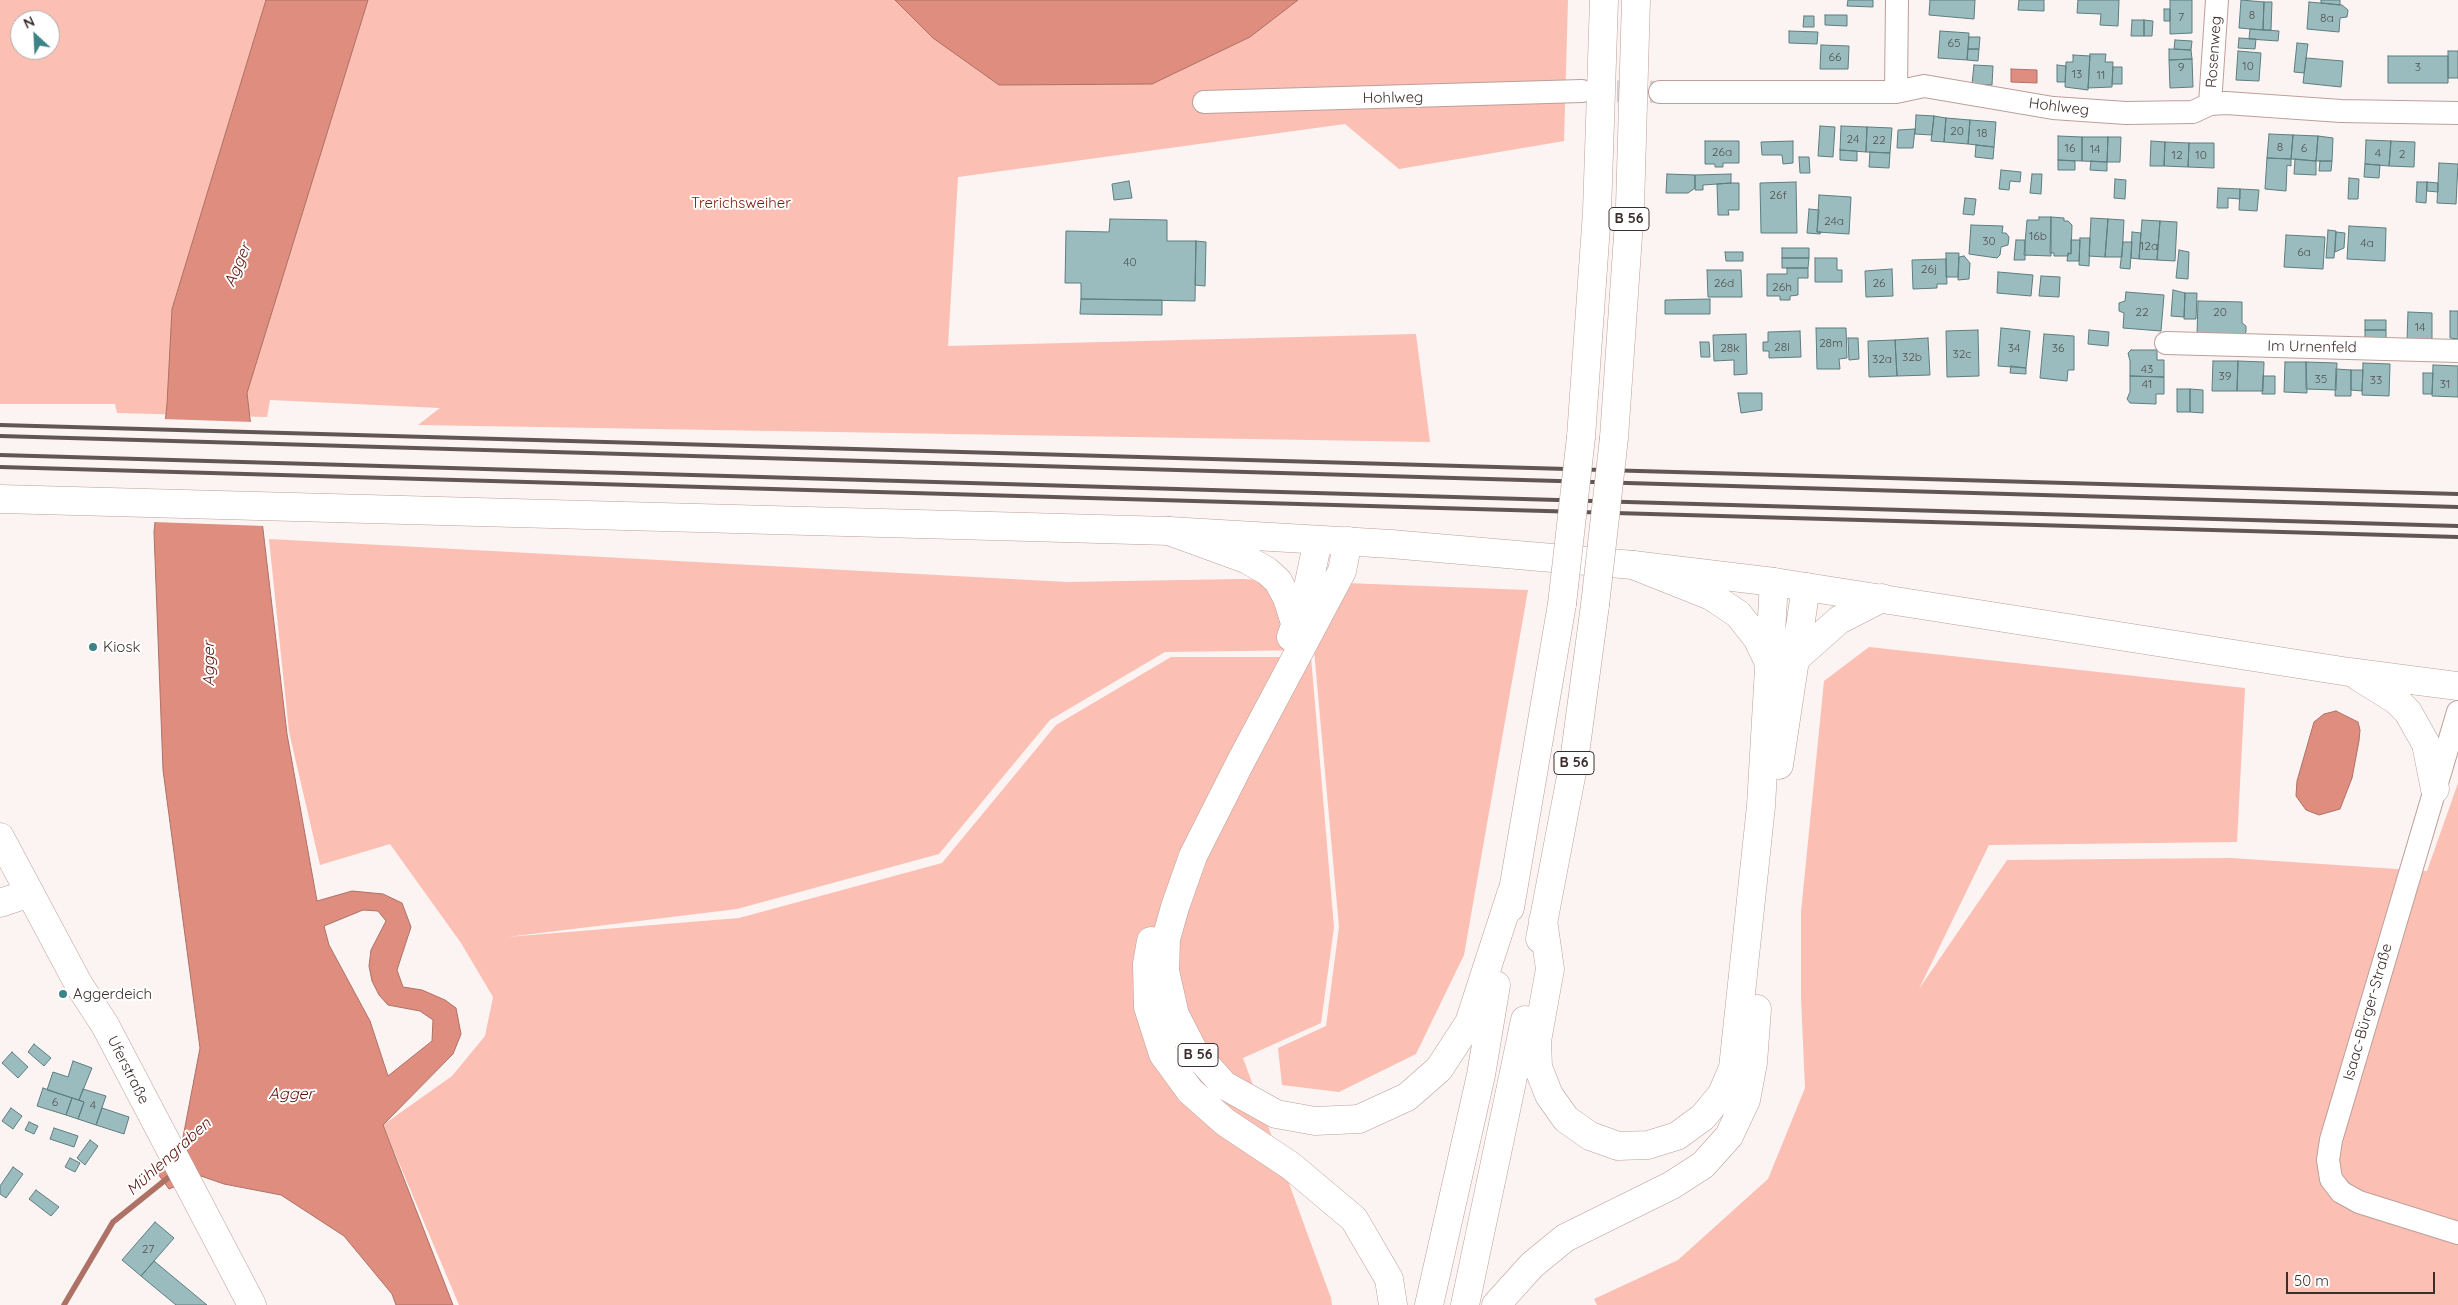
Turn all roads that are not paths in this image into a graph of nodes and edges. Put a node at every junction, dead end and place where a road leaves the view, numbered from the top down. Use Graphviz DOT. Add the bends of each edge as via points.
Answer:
graph roads {
  1 [pos="1604,0"];
  2 [pos="1636,0"];
  3 [pos="1897,0"];
  4 [pos="2217,0"];
  5 [pos="1582,91"];
  6 [pos="1660,92"];
  7 [pos="1896,92"];
  8 [pos="1204,102"];
  9 [pos="2210,104"];
  10 [pos="2458,113"];
  11 [pos="2166,344"];
  12 [pos="2458,351"];
  13 [pos="0,498"];
  14 [pos="1169,531"];
  15 [pos="1318,540"];
  16 [pos="1348,541"];
  17 [pos="1634,565"];
  18 [pos="1774,582"];
  19 [pos="1806,587"];
  20 [pos="1882,598"];
  21 [pos="1296,626"];
  22 [pos="1782,662"];
  23 [pos="2349,672"];
  24 [pos="2458,686"];
  25 [pos="2458,712"];
  26 [pos="2435,789"];
  27 [pos="0,837"];
  28 [pos="16,879"];
  29 [pos="1512,891"];
  30 [pos="0,903"];
  31 [pos="1543,920"];
  32 [pos="2458,1232"];
  33 [pos="252,1305"];
  34 [pos="1393,1305"];
  35 [pos="1429,1305"];
  36 [pos="1465,1305"];
  37 [pos="1496,1305"];
  1 -- 29 [label="main road, B 56, bridge" via="1597,212 1581,437 1562,604"];
  2 -- 31 [label="main road, B 56, bridge" via="1630,206 1614,438 1574,761"];
  3 -- 7 [label="street"];
  4 -- 9 [label="street, Rosenweg"];
  5 -- 8 [label="street, Hohlweg"];
  6 -- 7 [label="street, Hohlweg"];
  7 -- 9 [label="street, Hohlweg" via="1924,86 2053,108 2126,113 2193,112"];
  9 -- 10 [label="street, Hohlweg"];
  11 -- 12 [label="street, Im Urnenfeld"];
  13 -- 14 [label="main road"];
  14 -- 15 [label="main road"];
  14 -- 21 [label="main road" via="1246,560 1266,571 1278,581"];
  15 -- 16 [label="main road"];
  15 -- 21 [label="main road"];
  16 -- 17 [label="main road"];
  16 -- 29 [label="main road, B 56" via="1342,571 1193,856 1166,940 1165,970 1175,1015 1193,1050 1224,1085 1276,1114 1315,1121 1359,1119 1407,1097 1439,1069 1469,1023"];
  17 -- 18 [label="main road"];
  17 -- 22 [label="main road" via="1711,596 1738,614"];
  18 -- 19 [label="main road"];
  18 -- 22 [label="main road"];
  19 -- 20 [label="main road"];
  19 -- 22 [label="main road"];
  20 -- 22 [label="main road" via="1833,624"];
  20 -- 23 [label="main road"];
  21 -- 34 [label="main road" via="1280,666 1187,843 1155,917 1146,964 1148,1007 1163,1054 1190,1091 1225,1122 1291,1166 1354,1218 1389,1279"];
  22 -- 31 [label="main road" via="1761,806 1733,1068 1722,1094 1703,1117 1677,1136 1648,1145 1618,1146 1590,1136 1566,1119 1549,1095 1538,1067 1536,1041 1550,969"];
  22 -- 37 [label="main road" via="1753,1063 1746,1100 1729,1136 1703,1165 1672,1185 1565,1238 1532,1265"];
  23 -- 24 [label="main road"];
  23 -- 26 [label="main road" via="2396,700 2408,712 2426,744"];
  25 -- 26 [label="street, Isaac-Bürger-Straße"];
  26 -- 32 [label="street, Isaac-Bürger-Straße" via="2331,1140 2328,1160 2331,1179 2342,1192 2359,1202"];
  27 -- 28 [label="main road, Uferstraße"];
  28 -- 30 [label="main road"];
  28 -- 33 [label="main road, Uferstraße" via="105,1025"];
  29 -- 35 [label="main road, B 56" via="1481,1075"];
  31 -- 36 [label="main road, B 56" via="1515,1076"];
}
